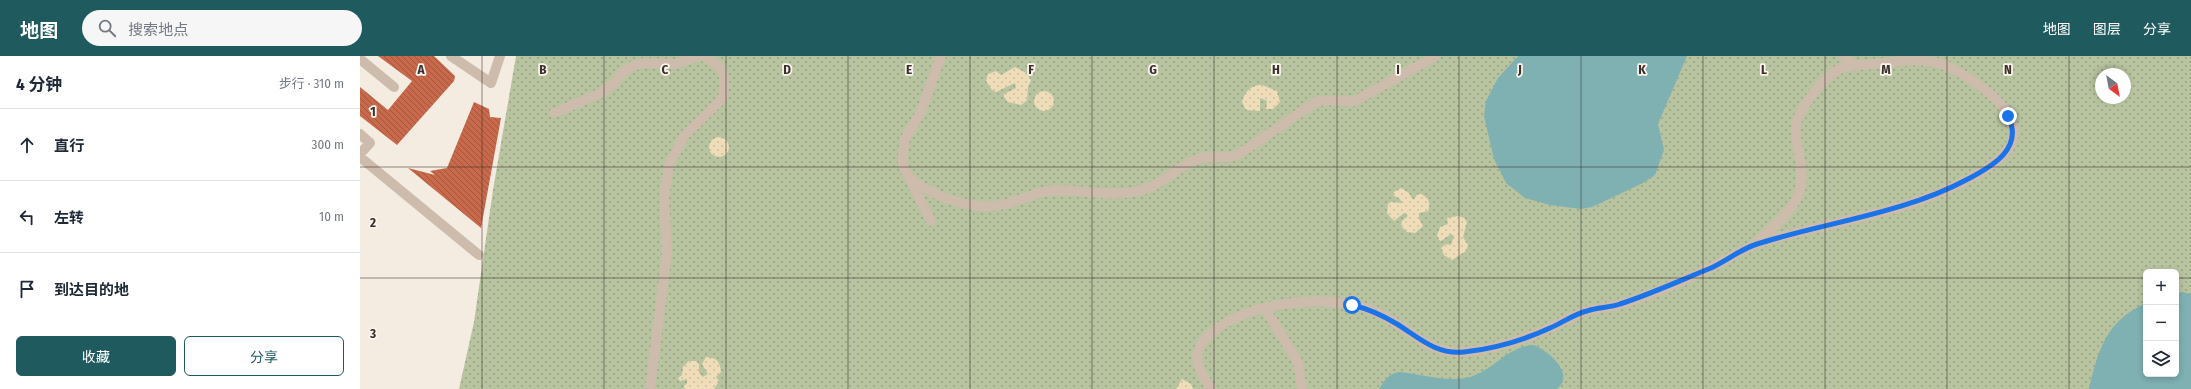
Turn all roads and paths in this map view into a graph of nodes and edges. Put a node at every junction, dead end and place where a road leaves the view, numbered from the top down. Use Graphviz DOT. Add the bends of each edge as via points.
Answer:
graph roads {
  1 [pos="451,56"];
  2 [pos="500,56"];
  3 [pos="698,56"];
  4 [pos="704,56"];
  5 [pos="941,56"];
  6 [pos="1436,56"];
  7 [pos="1843,56"];
  8 [pos="360,60"];
  9 [pos="638,60"];
  10 [pos="1857,66"];
  11 [pos="394,87"];
  12 [pos="554,113"];
  13 [pos="360,134"];
  14 [pos="360,154"];
  15 [pos="360,158"];
  16 [pos="912,180"];
  17 [pos="931,221"];
  18 [pos="1755,244"];
  19 [pos="479,255"];
  20 [pos="1265,309"];
  21 [pos="650,389"];
  22 [pos="1211,389"];
  23 [pos="1302,389"];
  1 -- 2 [label="street" via="491,83"];
  3 -- 9 [label="street" via="676,64"];
  4 -- 21 [label="street" via="721,68 724,76 723,98 684,136 669,165 664,196 667,253"];
  5 -- 16 [label="street" via="921,112 905,139 904,166"];
  6 -- 16 [label="street" via="1356,101 1316,102 1239,154 1229,158 1198,159 1148,188 1129,192 1040,192 1004,205 969,205 940,196"];
  7 -- 10 [label="street"];
  8 -- 11 [label="street"];
  9 -- 12 [label="street" via="601,93"];
  10 -- 18 [label="street" via="1842,68 1826,79 1801,112 1796,126 1801,164 1799,193 1788,211"];
  10 -- 18 [label="street" via="1918,60 1945,64 1986,91 2001,105 2014,127 2010,148 1969,179 1934,195"];
  13 -- 14 [label="street" via="370,143"];
  15 -- 19 [label="street"];
  16 -- 17 [label="street"];
  18 -- 20 [label="street" via="1658,291 1619,305 1588,310 1525,338 1463,352 1445,352 1427,345 1398,324 1372,310 1352,305 1329,301 1304,301"];
  20 -- 22 [label="street" via="1231,321 1204,339 1196,359 1197,367"];
  20 -- 23 [label="street" via="1298,362"];
}
